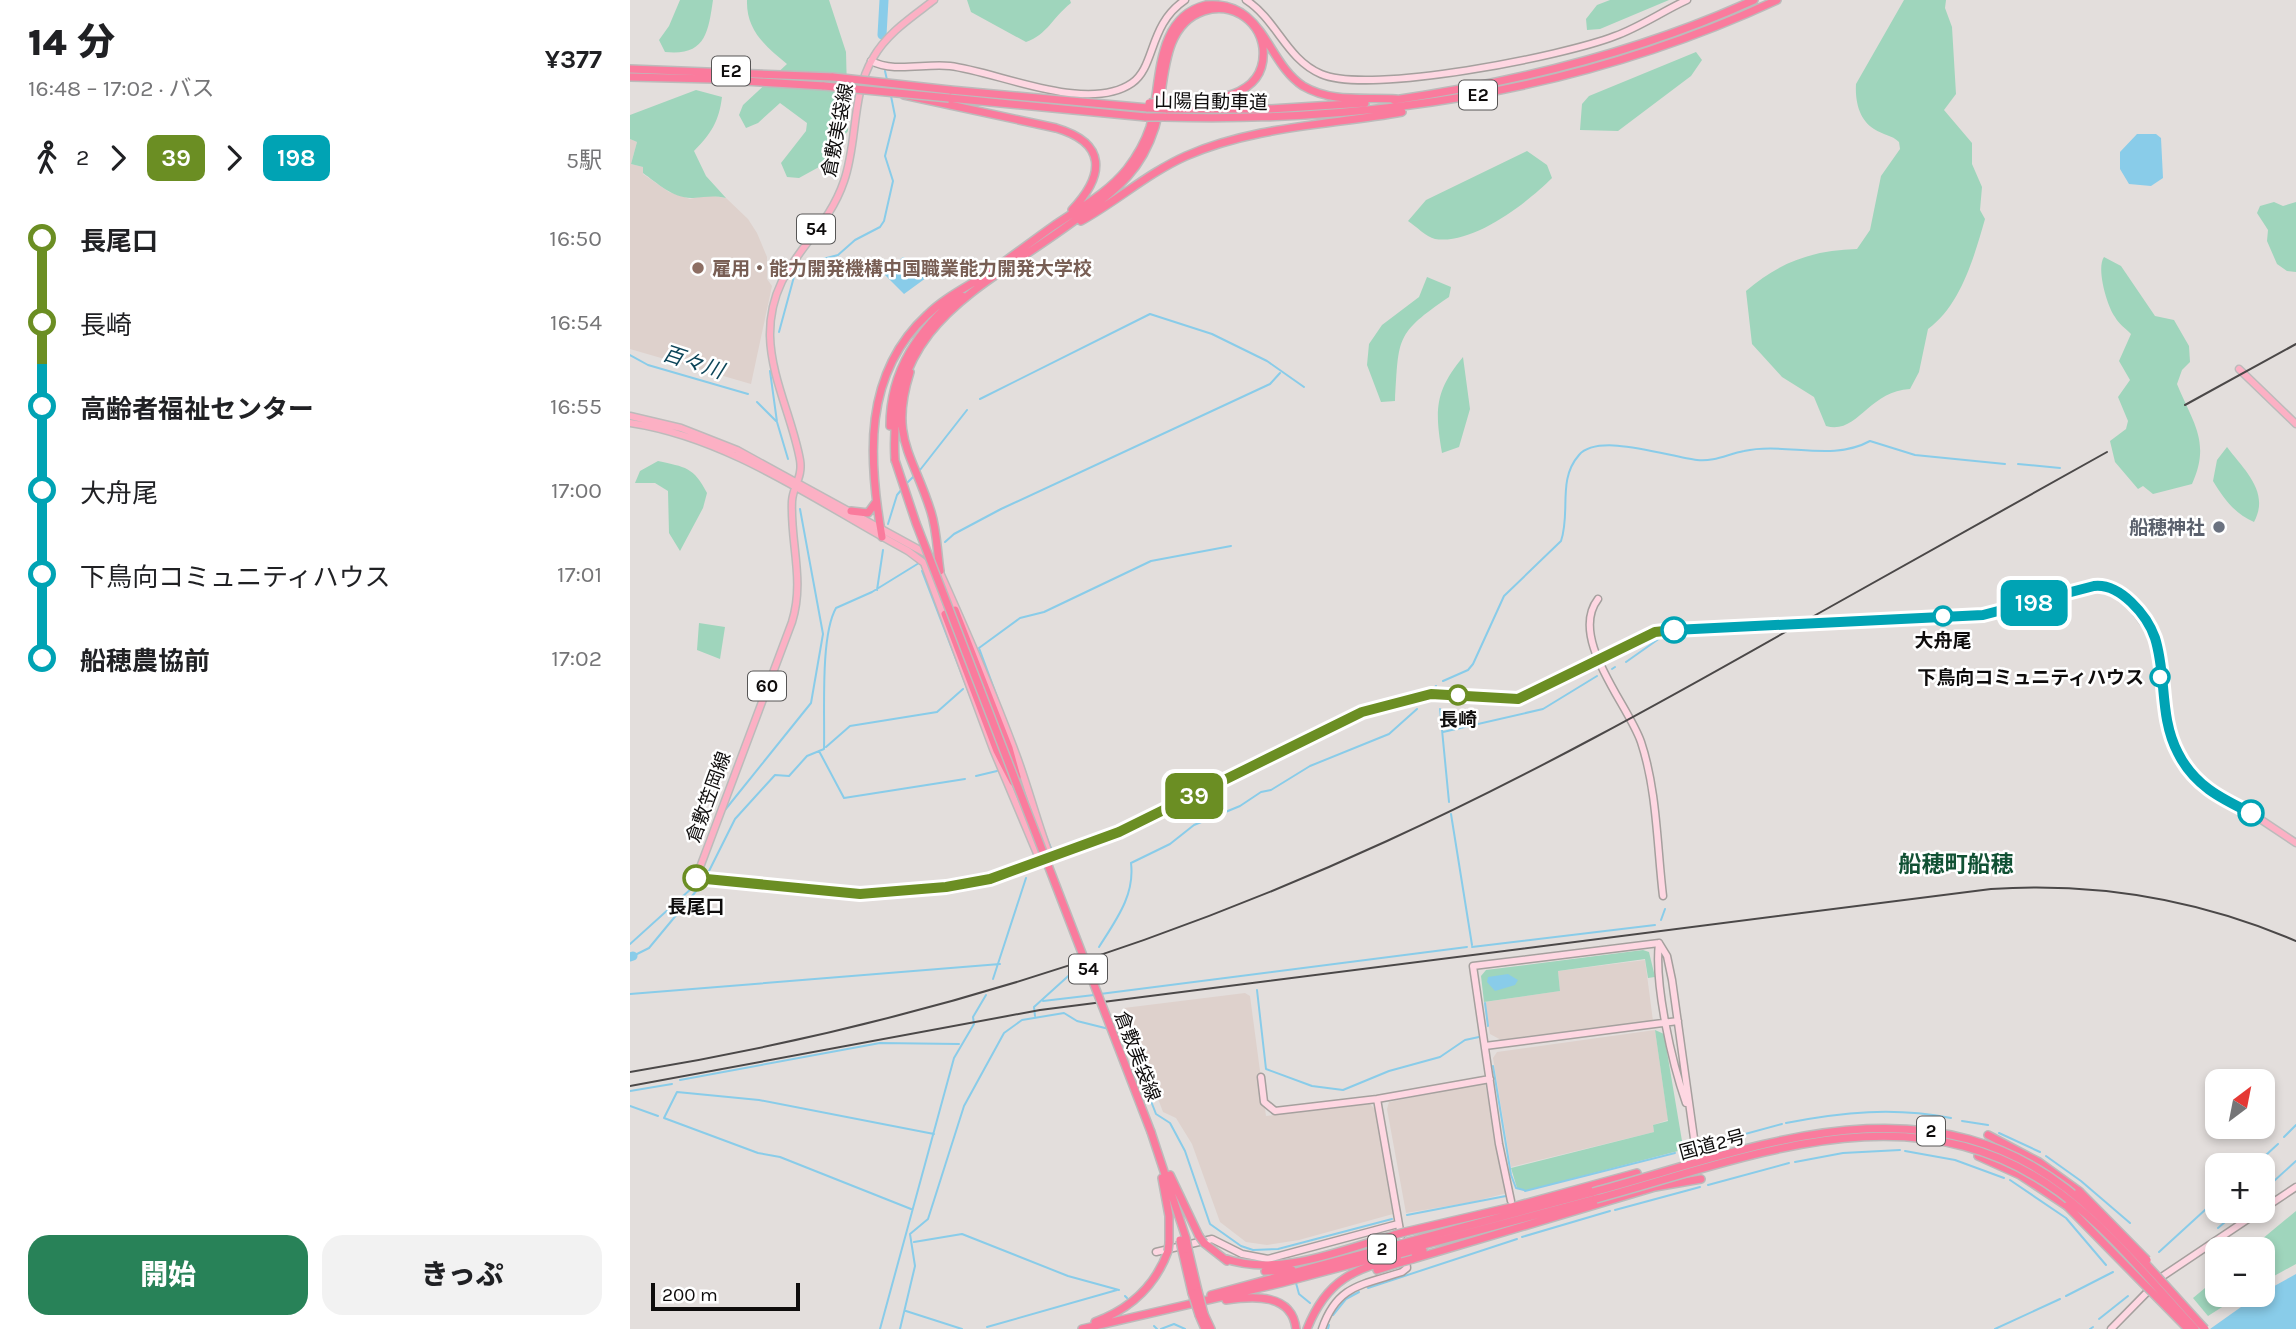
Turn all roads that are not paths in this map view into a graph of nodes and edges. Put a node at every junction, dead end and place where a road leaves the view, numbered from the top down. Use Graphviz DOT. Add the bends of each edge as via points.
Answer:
graph roads {
  1 [pos="934,0"];
  2 [pos="1185,0"];
  3 [pos="1246,0"];
  4 [pos="1687,0"];
  5 [pos="1754,0"];
  6 [pos="1777,0"];
  7 [pos="871,61"];
  8 [pos="630,69"];
  9 [pos="630,77"];
  10 [pos="1471,96"];
  11 [pos="949,98"];
  12 [pos="1396,99"];
  13 [pos="1148,109"];
  14 [pos="1166,109"];
  15 [pos="1056,230"];
  16 [pos="980,278"];
  17 [pos="920,345"];
  18 [pos="2239,369"];
  19 [pos="630,416"];
  20 [pos="630,423"];
  21 [pos="2296,424"];
  22 [pos="895,460"];
  23 [pos="797,485"];
  24 [pos="876,498"];
  25 [pos="851,511"];
  26 [pos="880,527"];
  27 [pos="882,537"];
  28 [pos="938,548"];
  29 [pos="932,558"];
  30 [pos="921,559"];
  31 [pos="940,571"];
  32 [pos="1598,599"];
  33 [pos="955,610"];
  34 [pos="945,614"];
  35 [pos="1598,662"];
  36 [pos="1025,805"];
  37 [pos="2296,843"];
  38 [pos="1051,859"];
  39 [pos="1041,863"];
  40 [pos="1663,896"];
  41 [pos="1659,943"];
  42 [pos="1678,1021"];
  43 [pos="1667,1022"];
  44 [pos="1485,1046"];
  45 [pos="1261,1077"];
  46 [pos="1490,1079"];
  47 [pos="1377,1098"];
  48 [pos="1689,1111"];
  49 [pos="1987,1135"];
  50 [pos="1155,1143"];
  51 [pos="1978,1156"];
  52 [pos="1637,1173"];
  53 [pos="1701,1179"];
  54 [pos="2296,1187"];
  55 [pos="1594,1195"];
  56 [pos="1511,1201"];
  57 [pos="2275,1201"];
  58 [pos="1509,1222"];
  59 [pos="2242,1223"];
  60 [pos="1398,1224"];
  61 [pos="1400,1235"];
  62 [pos="1156,1252"];
  63 [pos="1223,1258"];
  64 [pos="1407,1260"];
  65 [pos="1299,1271"];
  66 [pos="1330,1286"];
  67 [pos="1207,1300"];
  68 [pos="1170,1307"];
  69 [pos="1201,1314"];
  70 [pos="1137,1315"];
  71 [pos="1075,1329"];
  72 [pos="1082,1329"];
  73 [pos="1099,1329"];
  74 [pos="1205,1329"];
  75 [pos="1211,1329"];
  76 [pos="1296,1329"];
  77 [pos="1307,1329"];
  78 [pos="1322,1329"];
  79 [pos="2111,1329"];
  80 [pos="2188,1329"];
  81 [pos="2195,1329"];
  82 [pos="2208,1329"];
  1 -- 7 [label="main road, 倉敷美袋線 / 54" via="894,31"];
  2 -- 7 [label="street" via="1165,16 1141,75 1115,92 1053,90 978,69 884,66"];
  3 -- 4 [label="street" via="1267,17 1307,66 1323,75 1351,79 1423,77 1566,52 1618,35"];
  5 -- 12 [label="highway, 山陽自動車道 / E2" via="1642,43 1557,68"];
  6 -- 10 [label="highway, 山陽自動車道 / E2" via="1644,52"];
  7 -- 23 [label="main road, 倉敷美袋線 / 54" via="860,91 844,182 832,207 786,270 772,319 772,351 800,460"];
  8 -- 11 [label="highway, 山陽自動車道 / E2, bridge" via="833,77"];
  9 -- 11 [label="highway, 山陽自動車道 / E2, bridge" via="824,86"];
  10 -- 14 [label="highway, 山陽自動車道 / E2" via="1345,114 1269,118"];
  10 -- 15 [label="highway" via="1214,145 1158,170 1093,214"];
  11 -- 13 [label="highway, 山陽自動車道 / E2"];
  11 -- 13 [label="highway, 山陽自動車道 / E2"];
  11 -- 15 [label="highway" via="1056,128 1089,145 1096,163 1094,181"];
  12 -- 14 [label="highway, 山陽自動車道 / E2" via="1310,107"];
  12 -- 15 [label="highway" via="1343,99 1311,90 1283,68 1250,14 1227,4 1201,6 1182,19 1169,38 1149,128 1134,159 1109,188"];
  13 -- 14 [label="highway, bridge"];
  13 -- 14 [label="highway, 山陽自動車道 / E2, bridge"];
  14 -- 15 [label="highway" via="1224,98 1248,86 1263,53 1261,38 1248,19 1235,11 1213,8 1186,22 1170,48 1157,121 1144,154 1112,192"];
  15 -- 16 [label="highway"];
  15 -- 17 [label="highway" via="958,305"];
  16 -- 22 [label="highway" via="924,328 901,366 890,416"];
  16 -- 24 [label="highway" via="928,313 901,343 888,367 874,419"];
  17 -- 22 [label="highway" via="897,397"];
  17 -- 28 [label="highway" via="902,409 904,442 932,515"];
  18 -- 21 [label="main road"];
  19 -- 23 [label="main road" via="712,439"];
  20 -- 23 [label="main road" via="710,445"];
  22 -- 36 [label="highway, bridge"];
  23 -- 25 [label="main road, 54"];
  23 -- 27 [label="main road"];
  23 -- 39 [label="main road, 倉敷笠岡線 / 60" via="792,497 799,581 796,609 696,878 874,894 971,884"];
  24 -- 25 [label="highway" via="868,513"];
  24 -- 26 [label="highway"];
  25 -- 26 [label="main road, 54"];
  26 -- 27 [label="highway"];
  26 -- 29 [label="main road, 54"];
  27 -- 30 [label="main road"];
  28 -- 29 [label="highway"];
  28 -- 31 [label="highway"];
  29 -- 30 [label="highway"];
  29 -- 31 [label="main road, 54"];
  30 -- 34 [label="main road, 54"];
  31 -- 33 [label="main road, 54"];
  32 -- 35 [label="street" via="1592,608"];
  33 -- 36 [label="highway, 54, bridge" via="1009,748"];
  33 -- 38 [label="main road" via="969,632 1018,759"];
  34 -- 36 [label="highway, 54, bridge" via="997,751"];
  34 -- 39 [label="main road" via="949,637"];
  35 -- 37 [label="main road, 倉敷笠岡線 / 60" via="1663,631 1983,615 2109,586 2126,597 2154,637 2165,715 2183,763 2204,788"];
  35 -- 38 [label="main road, 倉敷笠岡線 / 60" via="1518,699 1431,694 1362,712 1129,828"];
  35 -- 40 [label="street" via="1641,742 1652,793"];
  36 -- 50 [label="highway, 倉敷美袋線 / 54, bridge"];
  38 -- 39 [label="main road, 倉敷笠岡線 / 60"];
  41 -- 42 [label="street" via="1670,968"];
  41 -- 43 [label="street"];
  41 -- 44 [label="street" via="1473,965"];
  42 -- 43 [label="street"];
  42 -- 48 [label="street"];
  43 -- 44 [label="street"];
  43 -- 48 [label="street" via="1676,1075"];
  44 -- 46 [label="street"];
  45 -- 47 [label="street" via="1264,1102 1275,1111"];
  46 -- 47 [label="street"];
  46 -- 56 [label="street"];
  47 -- 60 [label="street"];
  48 -- 53 [label="street"];
  49 -- 82 [label="highway, bridge" via="2039,1162 2079,1191 2125,1235"];
  50 -- 63 [label="highway" via="1201,1239"];
  50 -- 69 [label="highway, 倉敷美袋線 / 54, bridge"];
  50 -- 71 [label="highway, 54" via="1169,1216 1169,1247 1155,1279 1139,1297 1118,1312"];
  51 -- 80 [label="highway, bridge" via="2020,1175 2067,1206"];
  52 -- 61 [label="highway"];
  53 -- 64 [label="highway" via="1644,1190"];
  54 -- 57 [label="street"];
  55 -- 58 [label="highway, 国道2号 / 2"];
  55 -- 65 [label="highway, 国道2号 / 2"];
  55 -- 81 [label="highway, 国道2号 / 2, bridge" via="1824,1139 1884,1134 1941,1139 1995,1156 2062,1194"];
  55 -- 82 [label="highway, 国道2号 / 2, bridge" via="1822,1132 1883,1126 1942,1132 2018,1158 2066,1188"];
  58 -- 66 [label="highway" via="1370,1267"];
  58 -- 67 [label="highway, 国道2号 / 2"];
  59 -- 79 [label="street" via="2162,1276"];
  60 -- 61 [label="street"];
  60 -- 62 [label="street" via="1268,1259 1242,1254 1212,1239"];
  61 -- 63 [label="highway" via="1273,1266 1247,1266"];
  63 -- 65 [label="highway" via="1256,1270"];
  64 -- 66 [label="highway"];
  64 -- 78 [label="street" via="1402,1272 1344,1292 1332,1304"];
  65 -- 68 [label="highway, 国道2号 / 2"];
  66 -- 77 [label="highway"];
  67 -- 68 [label="highway, 国道2号 / 2"];
  67 -- 76 [label="highway" via="1272,1299 1291,1313"];
  68 -- 70 [label="highway, 国道2号 / 2"];
  69 -- 74 [label="highway, 54"];
  69 -- 75 [label="highway"];
  70 -- 72 [label="highway, 国道2号 / 2"];
  70 -- 73 [label="highway"];
}
